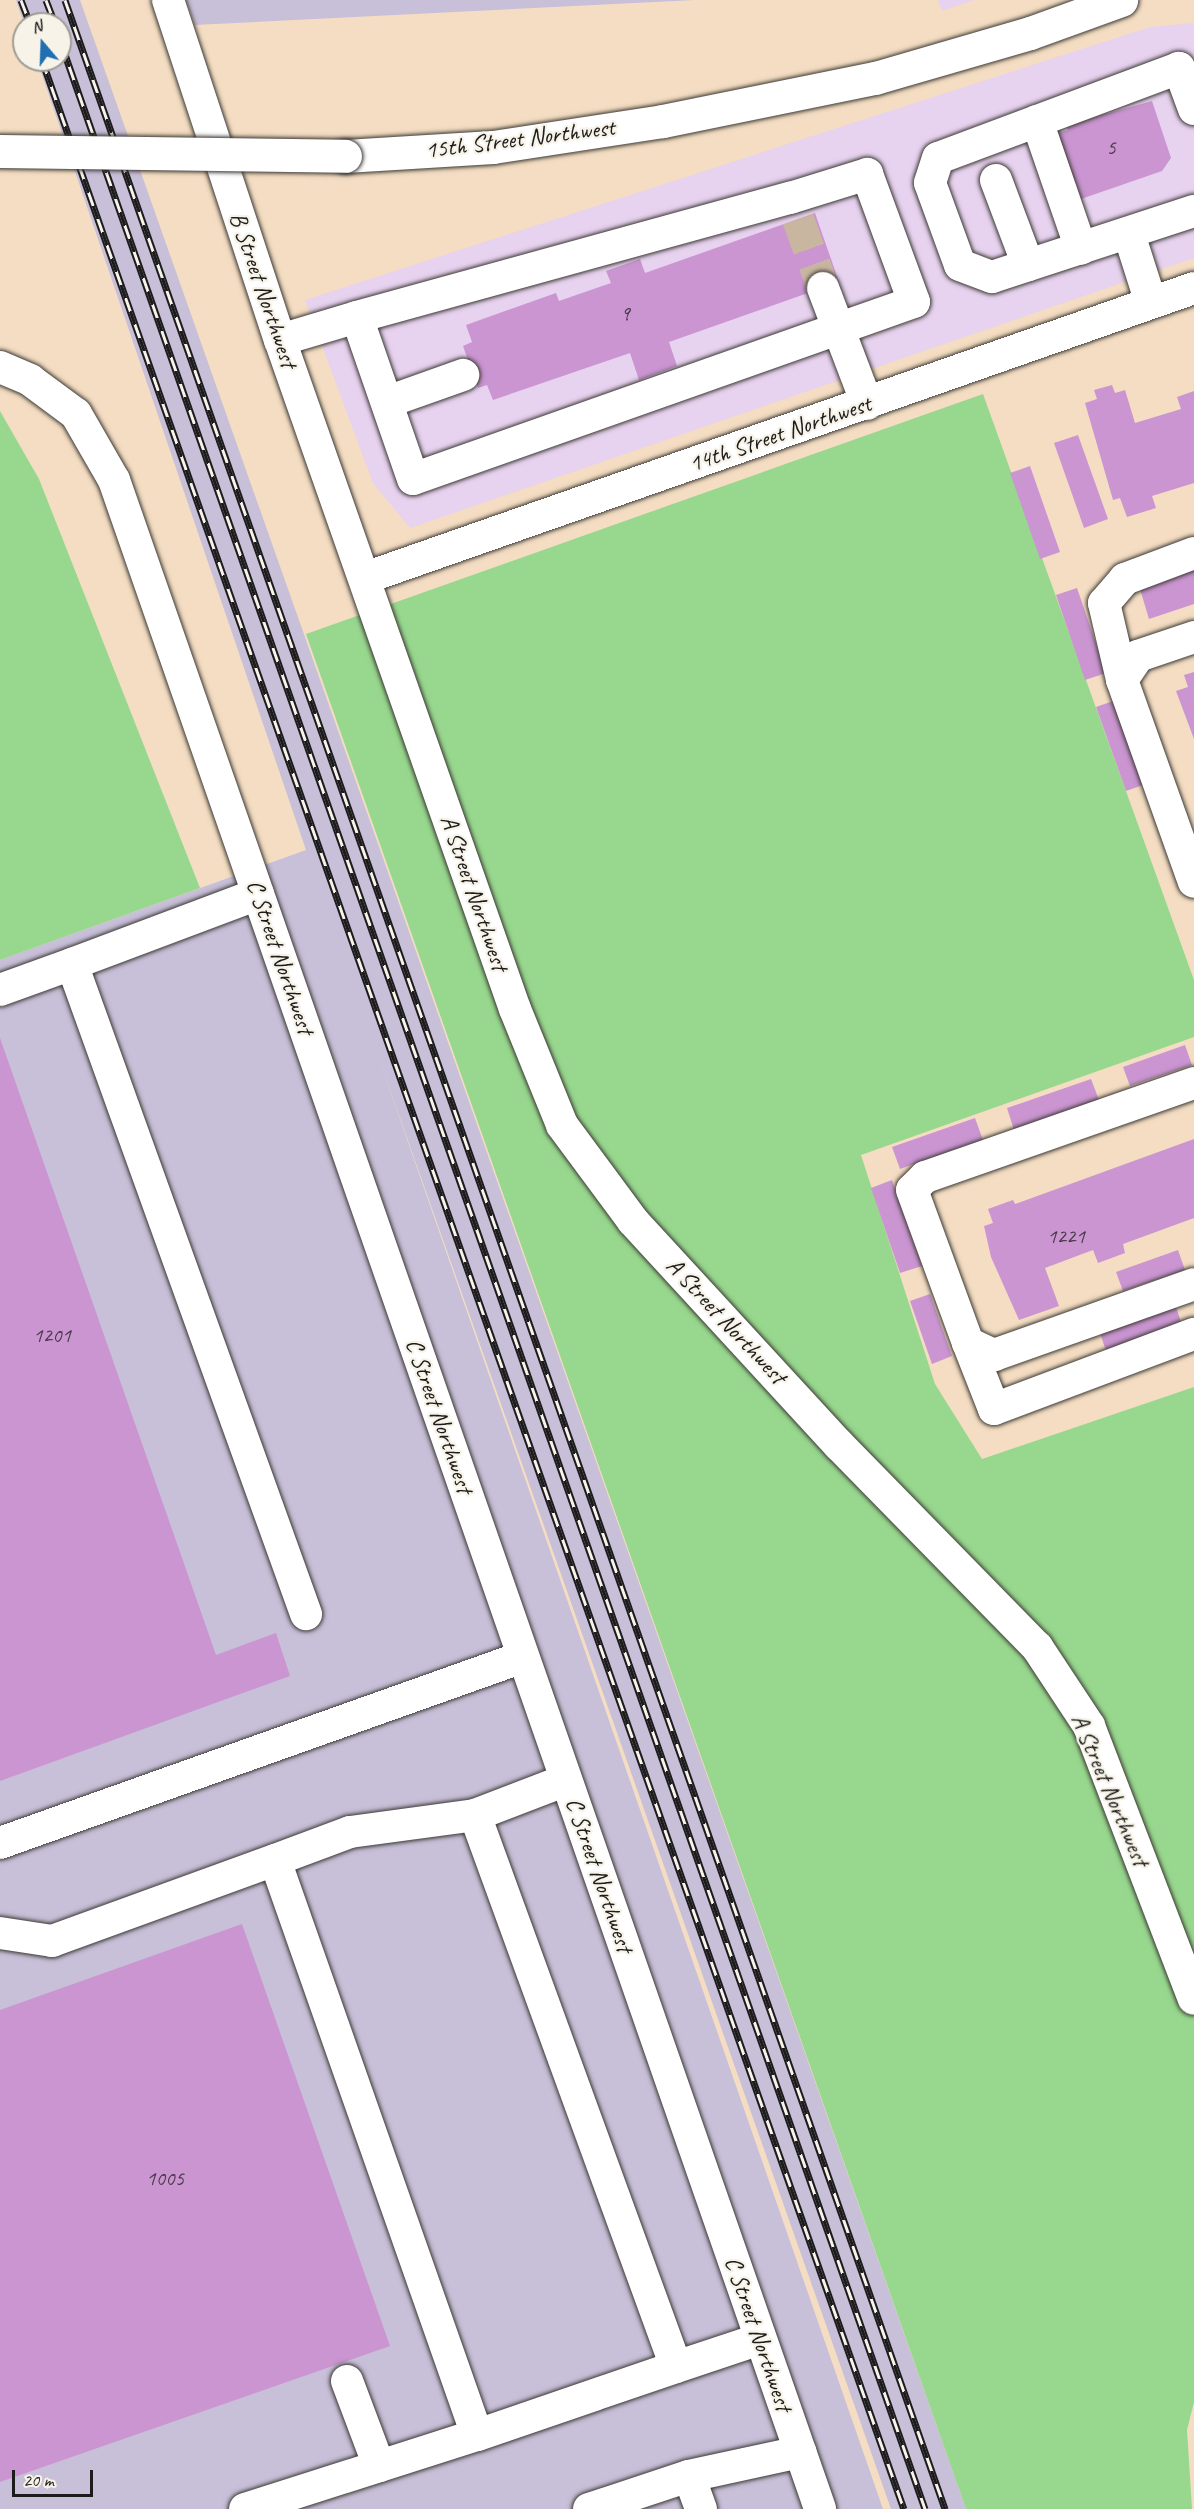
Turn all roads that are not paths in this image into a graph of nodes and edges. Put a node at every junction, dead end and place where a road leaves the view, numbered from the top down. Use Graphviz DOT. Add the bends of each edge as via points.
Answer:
graph roads {
  1 [pos="168,0"];
  2 [pos="1121,0"];
  3 [pos="1194,109"];
  4 [pos="1037,121"];
  5 [pos="0,151"];
  6 [pos="996,180"];
  7 [pos="1194,211"];
  8 [pos="1129,234"];
  9 [pos="1081,249"];
  10 [pos="1028,265"];
  11 [pos="824,288"];
  12 [pos="1194,288"];
  13 [pos="1151,303"];
  14 [pos="357,317"];
  15 [pos="838,330"];
  16 [pos="280,340"];
  17 [pos="0,367"];
  18 [pos="463,375"];
  19 [pos="387,402"];
  20 [pos="867,404"];
  21 [pos="1194,553"];
  22 [pos="365,578"];
  23 [pos="1194,637"];
  24 [pos="1122,680"];
  25 [pos="1194,882"];
  26 [pos="258,894"];
  27 [pos="72,964"];
  28 [pos="0,990"];
  29 [pos="1194,1083"];
  30 [pos="1194,1284"];
  31 [pos="1194,1334"];
  32 [pos="968,1343"];
  33 [pos="306,1614"];
  34 [pos="523,1657"];
  35 [pos="566,1780"];
  36 [pos="475,1815"];
  37 [pos="0,1844"];
  38 [pos="275,1860"];
  39 [pos="0,1933"];
  40 [pos="1194,1999"];
  41 [pos="760,2339"];
  42 [pos="676,2367"];
  43 [pos="347,2381"];
  44 [pos="477,2435"];
  45 [pos="800,2452"];
  46 [pos="379,2466"];
  47 [pos="689,2476"];
  48 [pos="245,2509"];
  49 [pos="589,2509"];
  50 [pos="701,2509"];
  51 [pos="820,2509"];
  1 -- 16 [label="street, B Street Northwest"];
  2 -- 5 [label="main road, 15th Street Northwest, bridge" via="1030,33 875,78 663,121 493,147 345,156"];
  3 -- 4 [label="street" via="1179,68"];
  4 -- 9 [label="street"];
  4 -- 10 [label="street" via="938,158 930,183 960,265 992,277"];
  6 -- 10 [label="street"];
  7 -- 8 [label="street"];
  8 -- 9 [label="street"];
  8 -- 13 [label="street"];
  9 -- 10 [label="street"];
  11 -- 15 [label="street"];
  12 -- 13 [label="street, 14th Street Northwest"];
  13 -- 20 [label="street, 14th Street Northwest"];
  14 -- 15 [label="street" via="794,209 867,174 914,302"];
  14 -- 16 [label="street"];
  14 -- 19 [label="street"];
  15 -- 19 [label="street" via="413,479"];
  15 -- 20 [label="street"];
  16 -- 22 [label="street, B Street Northwest"];
  17 -- 26 [label="street, C Street Northwest" via="30,380 76,414 114,480"];
  18 -- 19 [label="street"];
  20 -- 22 [label="street, 14th Street Northwest"];
  21 -- 24 [label="street" via="1125,579 1104,603"];
  22 -- 40 [label="street, A Street Northwest" via="515,1009 562,1125 633,1221 839,1445 1037,1647 1089,1726"];
  23 -- 24 [label="street" via="1138,656"];
  24 -- 25 [label="street"];
  26 -- 27 [label="street"];
  26 -- 34 [label="street, C Street Northwest"];
  27 -- 28 [label="street"];
  27 -- 33 [label="street"];
  29 -- 32 [label="street" via="925,1177 912,1190"];
  30 -- 32 [label="street" via="994,1355"];
  31 -- 32 [label="street" via="994,1409"];
  34 -- 35 [label="street, C Street Northwest"];
  34 -- 37 [label="street"];
  35 -- 36 [label="street"];
  35 -- 41 [label="street, C Street Northwest"];
  36 -- 38 [label="street" via="350,1832"];
  36 -- 42 [label="street"];
  38 -- 39 [label="street" via="52,1941"];
  38 -- 44 [label="street"];
  41 -- 42 [label="street"];
  41 -- 45 [label="street, C Street Northwest"];
  42 -- 44 [label="street"];
  43 -- 46 [label="street"];
  44 -- 46 [label="street"];
  45 -- 47 [label="street"];
  45 -- 51 [label="street, C Street Northwest"];
  46 -- 48 [label="street"];
  47 -- 49 [label="street"];
  47 -- 50 [label="street"];
}
